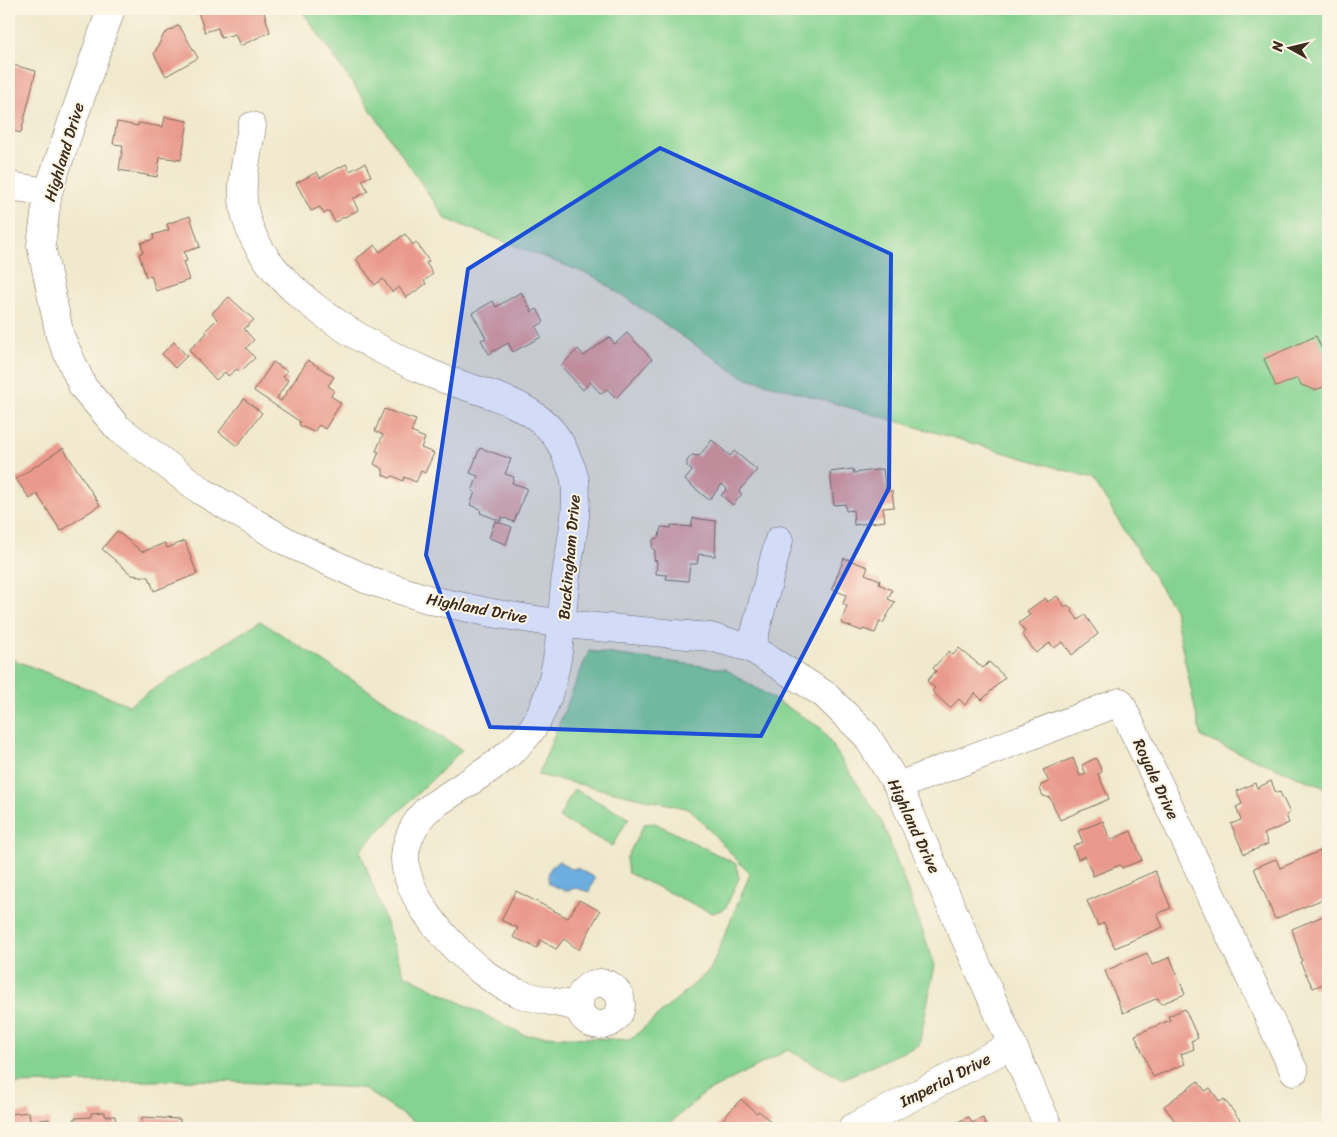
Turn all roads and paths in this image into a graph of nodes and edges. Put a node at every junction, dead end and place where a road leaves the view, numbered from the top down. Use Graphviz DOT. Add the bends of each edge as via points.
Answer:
graph roads {
  1 [pos="110,9"];
  2 [pos="252,126"];
  3 [pos="9,186"];
  4 [pos="48,192"];
  5 [pos="779,540"];
  6 [pos="563,624"];
  7 [pos="751,648"];
  8 [pos="898,786"];
  9 [pos="578,1007"];
  10 [pos="1012,1045"];
  11 [pos="1294,1071"];
  12 [pos="852,1128"];
  13 [pos="1049,1128"];
  1 -- 4 [label="street, Highland Drive"];
  2 -- 6 [label="street, Buckingham Drive" via="243,198 253,238 276,271 312,305 358,336 428,373 505,398 537,416 562,442 575,480 574,525"];
  3 -- 4 [label="street"];
  4 -- 6 [label="street, Highland Drive" via="42,245 60,336 83,387 118,428 203,492 289,543 368,580 431,600"];
  5 -- 7 [label="street"];
  6 -- 7 [label="street, Highland Drive" via="710,637"];
  6 -- 9 [label="street, Buckingham Drive" via="554,679 536,722 513,752 427,810 413,827 406,848 406,868 412,886 438,931 473,965 518,993"];
  7 -- 8 [label="street, Highland Drive" via="824,694 866,735"];
  8 -- 10 [label="street, Highland Drive"];
  8 -- 11 [label="street, Royale Drive" via="1120,702"];
  10 -- 12 [label="street, Imperial Drive"];
  10 -- 13 [label="street, Highland Drive"];
}
